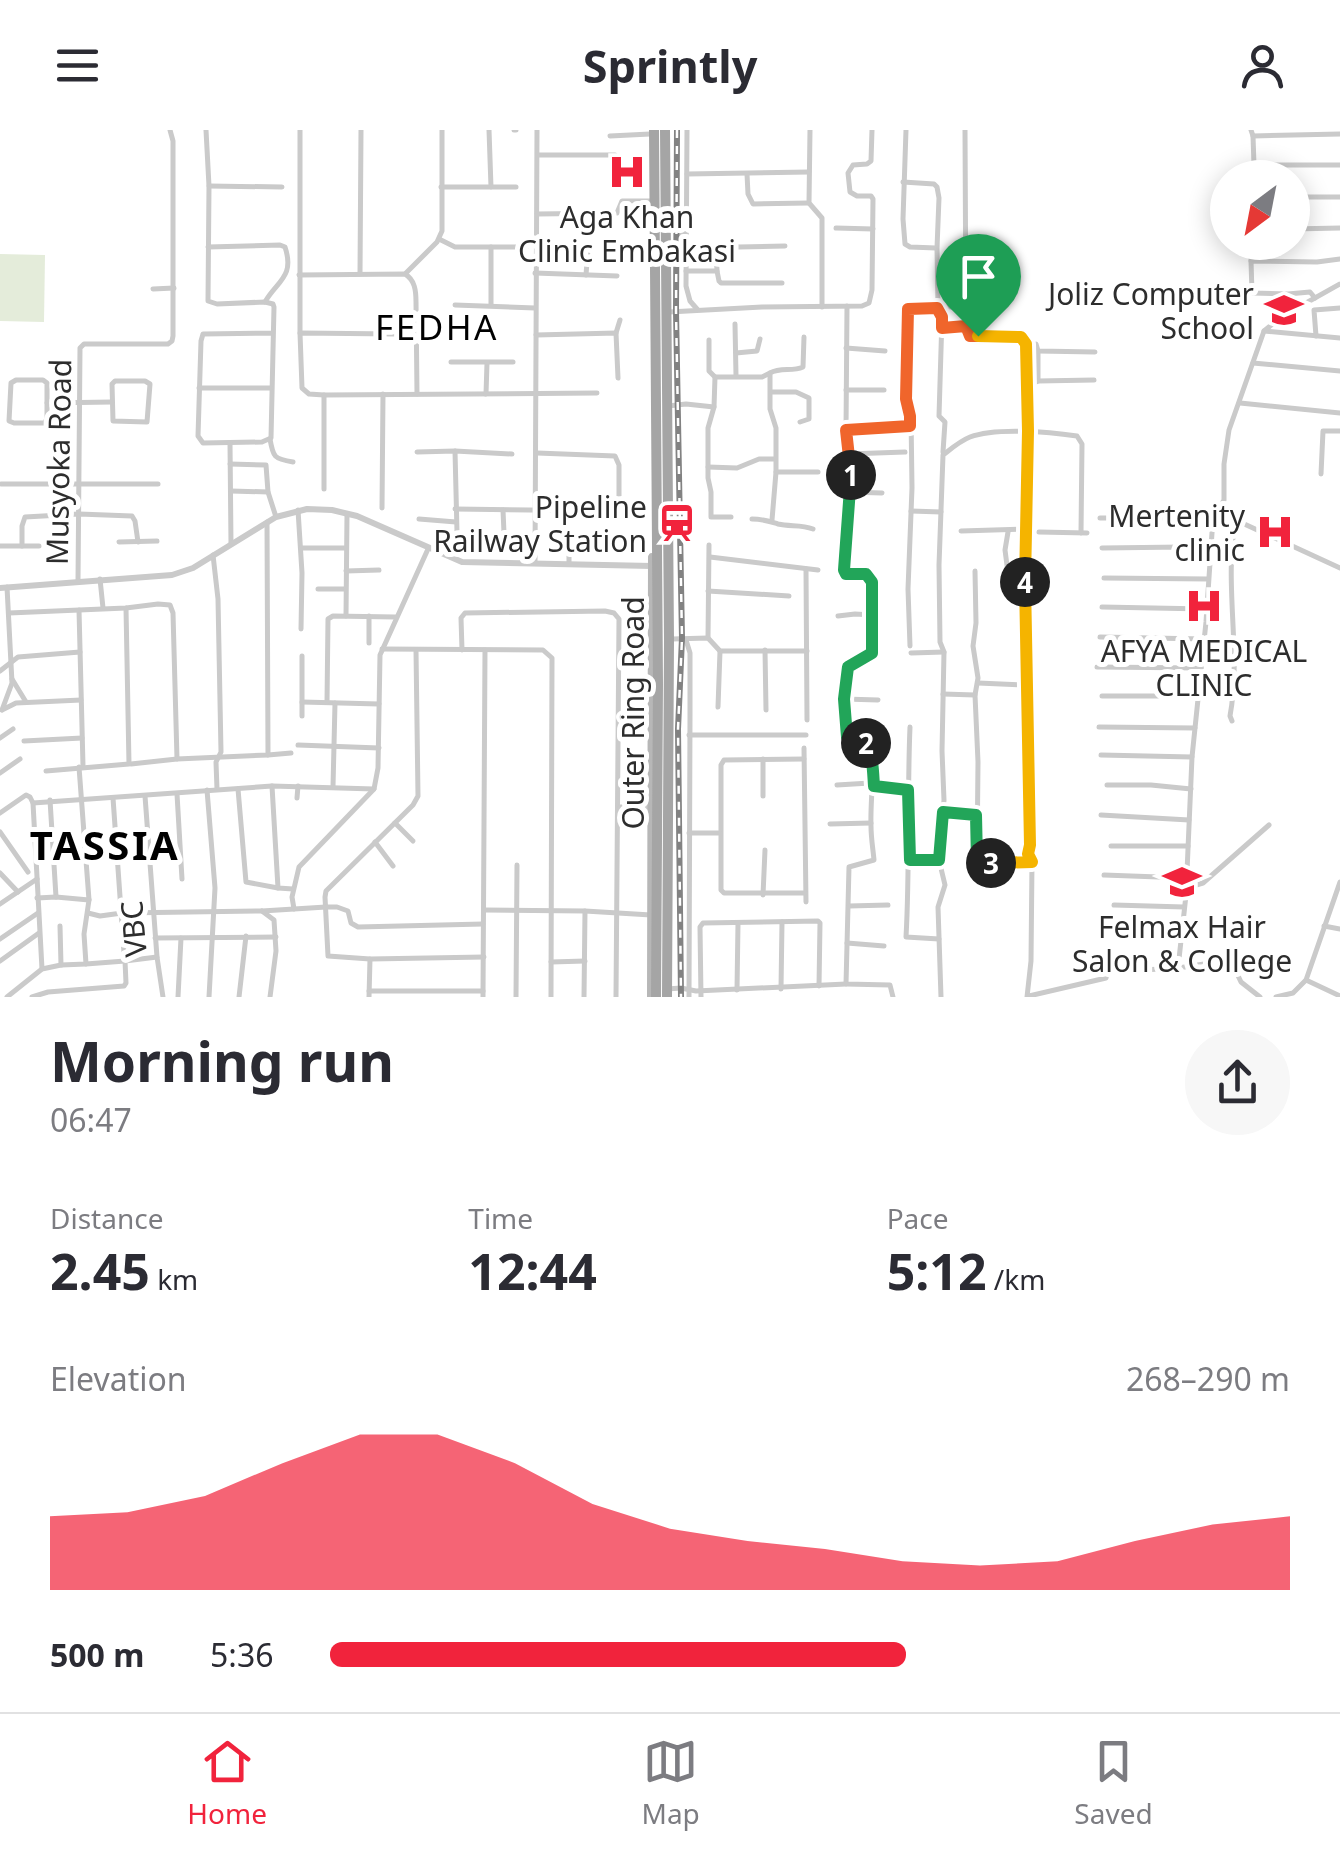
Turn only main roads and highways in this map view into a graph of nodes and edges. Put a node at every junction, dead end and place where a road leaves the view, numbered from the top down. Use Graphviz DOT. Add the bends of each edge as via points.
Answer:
graph roads {
  1 [pos="665,130"];
  2 [pos="652,136"];
  3 [pos="654,448"];
  4 [pos="668,993"];
  5 [pos="653,997"];
  1 -- 4 [label="main road, Outer Ring Road"];
  2 -- 3 [label="main road, Outer Ring Road"];
  2 -- 3 [label="main road"];
  3 -- 5 [label="main road, Outer Ring Road"];
  3 -- 5 [label="main road"];
}
